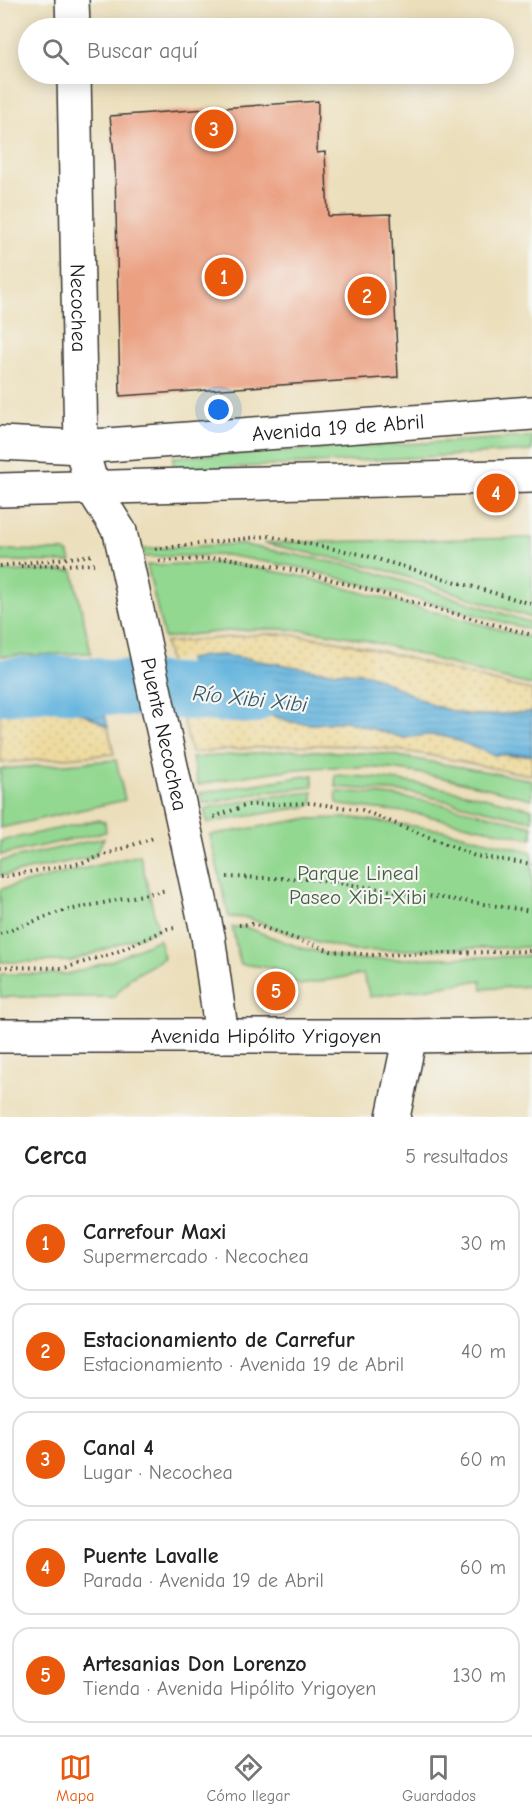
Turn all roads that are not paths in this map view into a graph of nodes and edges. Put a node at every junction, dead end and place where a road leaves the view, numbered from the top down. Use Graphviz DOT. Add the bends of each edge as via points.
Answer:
graph roads {
  1 [pos="72,0"];
  2 [pos="73,18"];
  3 [pos="74,84"];
  4 [pos="532,413"];
  5 [pos="0,443"];
  6 [pos="81,447"];
  7 [pos="532,476"];
  8 [pos="93,489"];
  9 [pos="0,490"];
  10 [pos="120,532"];
  11 [pos="532,1034"];
  12 [pos="0,1036"];
  13 [pos="222,1036"];
  14 [pos="410,1036"];
  15 [pos="393,1117"];
  1 -- 2 [label="street"];
  3 -- 6 [label="street, Necochea"];
  4 -- 6 [label="street, Avenida 19 de Abril"];
  5 -- 6 [label="street, Avenida 19 de Abril"];
  6 -- 8 [label="street, Necochea"];
  7 -- 8 [label="street"];
  8 -- 9 [label="street"];
  8 -- 10 [label="street, Necochea"];
  10 -- 13 [label="street, Puente Necochea, bridge" via="206,930"];
  11 -- 14 [label="street, Avenida Hipólito Yrigoyen"];
  12 -- 13 [label="street, Avenida Hipólito Yrigoyen"];
  13 -- 14 [label="street, Avenida Hipólito Yrigoyen"];
  14 -- 15 [label="street"];
}
